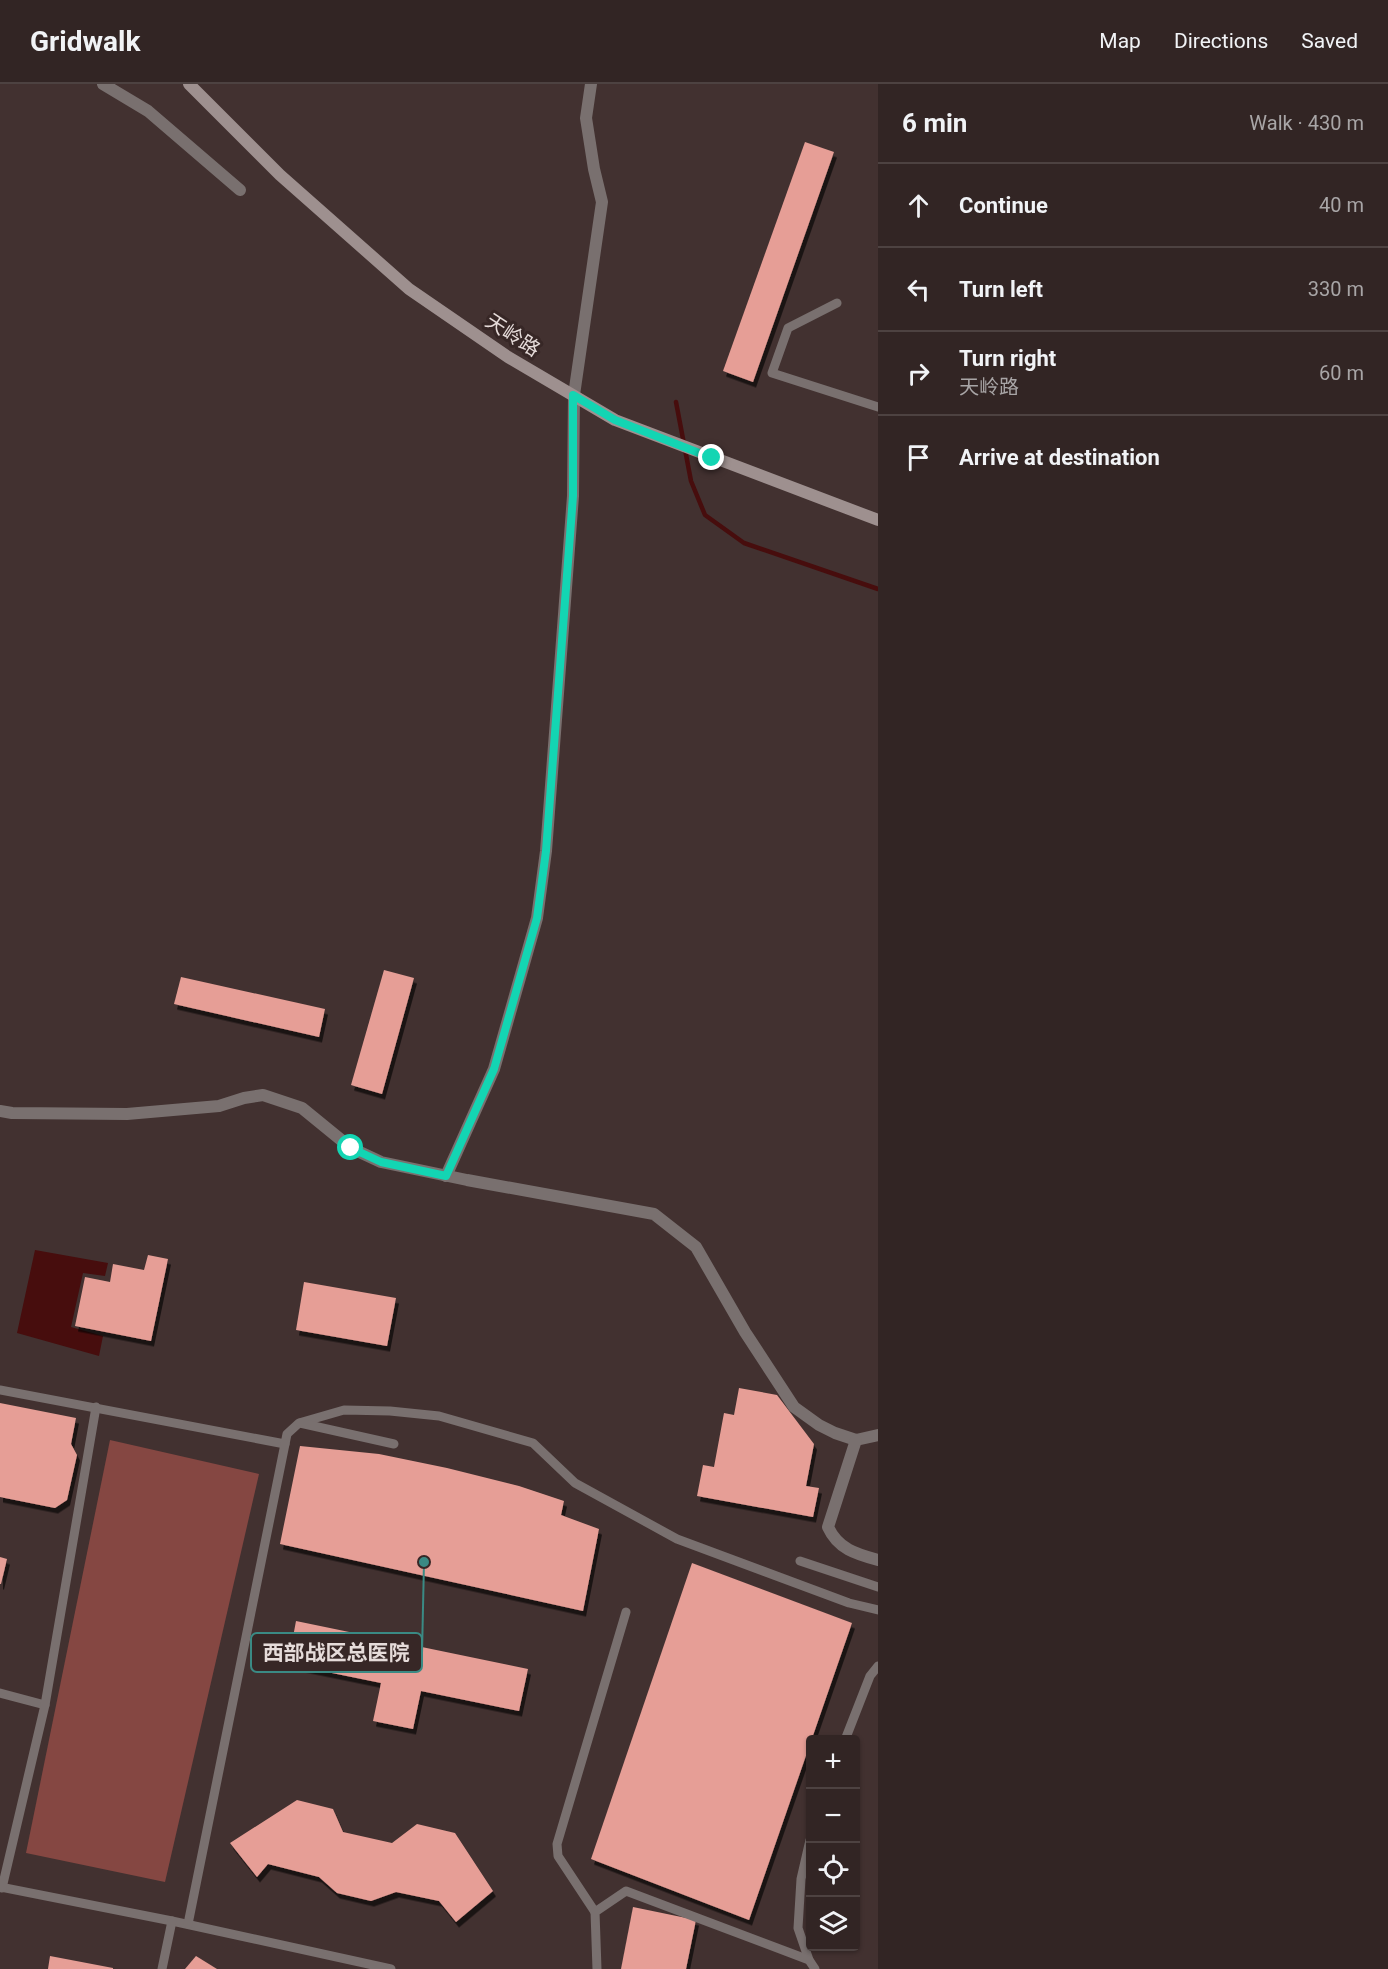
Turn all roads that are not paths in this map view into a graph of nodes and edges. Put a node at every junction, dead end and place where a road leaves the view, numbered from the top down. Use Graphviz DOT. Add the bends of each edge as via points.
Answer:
graph roads {
  1 [pos="103,84"];
  2 [pos="189,84"];
  3 [pos="591,84"];
  4 [pos="240,190"];
  5 [pos="837,303"];
  6 [pos="573,395"];
  7 [pos="878,407"];
  8 [pos="878,520"];
  9 [pos="0,1111"];
  10 [pos="446,1176"];
  11 [pos="0,1390"];
  12 [pos="96,1407"];
  13 [pos="299,1423"];
  14 [pos="878,1435"];
  15 [pos="856,1440"];
  16 [pos="285,1444"];
  17 [pos="394,1444"];
  18 [pos="878,1560"];
  19 [pos="800,1561"];
  20 [pos="878,1587"];
  21 [pos="878,1610"];
  22 [pos="626,1612"];
  23 [pos="878,1666"];
  24 [pos="0,1693"];
  25 [pos="45,1705"];
  26 [pos="847,1735"];
  27 [pos="809,1843"];
  28 [pos="1,1887"];
  29 [pos="595,1912"];
  30 [pos="172,1921"];
  31 [pos="188,1924"];
  32 [pos="809,1960"];
  33 [pos="162,1969"];
  34 [pos="391,1969"];
  35 [pos="597,1969"];
  36 [pos="815,1969"];
  1 -- 4 [label="street" via="148,111"];
  2 -- 6 [label="street, 天岭路" via="280,175 409,288 508,357"];
  3 -- 6 [label="street" via="586,118 602,202"];
  5 -- 7 [label="lane" via="788,328 772,373"];
  6 -- 8 [label="street, 天岭路" via="615,420"];
  6 -- 10 [label="street" via="573,496 546,851 537,918 494,1069"];
  9 -- 10 [label="street" via="127,1114 219,1106 264,1095 302,1108 351,1148 381,1162"];
  10 -- 15 [label="street" via="654,1214 696,1247 794,1407 834,1433"];
  11 -- 12 [label="lane"];
  12 -- 16 [label="lane"];
  12 -- 25 [label="lane"];
  13 -- 16 [label="lane" via="287,1434"];
  13 -- 17 [label="lane"];
  13 -- 21 [label="lane" via="344,1410 390,1411 439,1416 533,1443 575,1483 677,1539 849,1603"];
  14 -- 15 [label="street"];
  15 -- 18 [label="street" via="828,1527 847,1551"];
  16 -- 31 [label="lane"];
  19 -- 20 [label="lane"];
  22 -- 29 [label="lane" via="556,1844 558,1856"];
  23 -- 26 [label="lane" via="870,1676"];
  24 -- 25 [label="lane"];
  25 -- 28 [label="lane"];
  27 -- 32 [label="lane" via="801,1879 798,1928"];
  28 -- 30 [label="lane"];
  29 -- 32 [label="lane" via="626,1891"];
  29 -- 35 [label="lane"];
  30 -- 31 [label="lane"];
  30 -- 33 [label="lane"];
  31 -- 34 [label="lane"];
  32 -- 36 [label="lane"];
}
